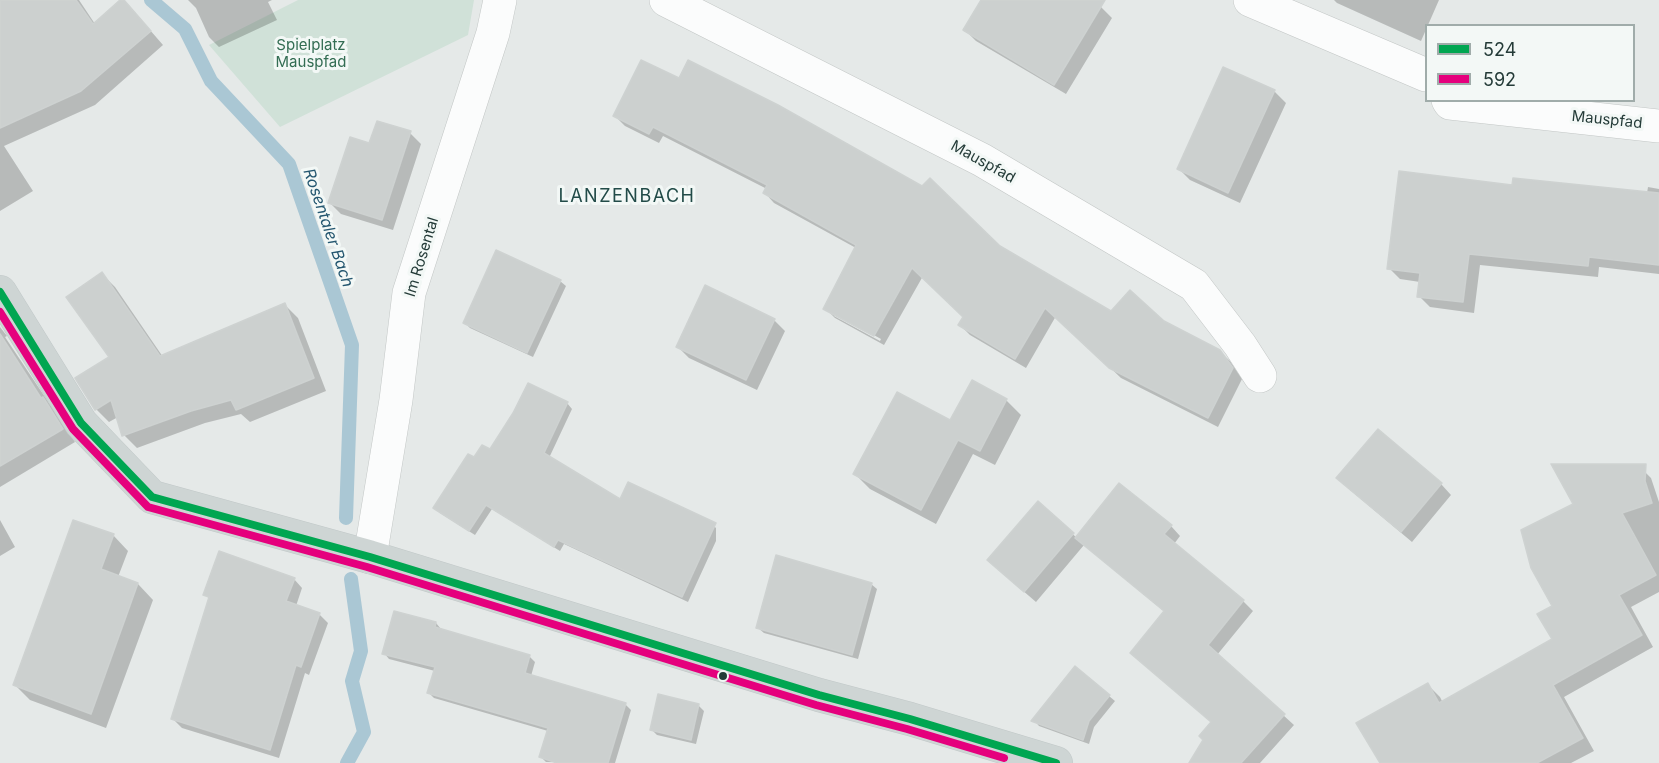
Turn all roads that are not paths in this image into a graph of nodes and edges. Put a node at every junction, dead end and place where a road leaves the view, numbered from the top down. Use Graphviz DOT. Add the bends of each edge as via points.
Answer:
graph roads {
  1 [pos="500,0"];
  2 [pos="666,0"];
  3 [pos="1250,0"];
  4 [pos="1425,75"];
  5 [pos="1449,102"];
  6 [pos="1659,126"];
  7 [pos="0,292"];
  8 [pos="1260,376"];
  9 [pos="370,557"];
  10 [pos="1056,763"];
  1 -- 9 [label="street, Im Rosental" via="493,33 409,293"];
  2 -- 8 [label="street, Mauspfad" via="982,160 1194,285"];
  3 -- 4 [label="street"];
  5 -- 6 [label="street, Mauspfad"];
  7 -- 9 [label="main road" via="81,423 152,497"];
  9 -- 10 [label="main road" via="819,695"];
}
